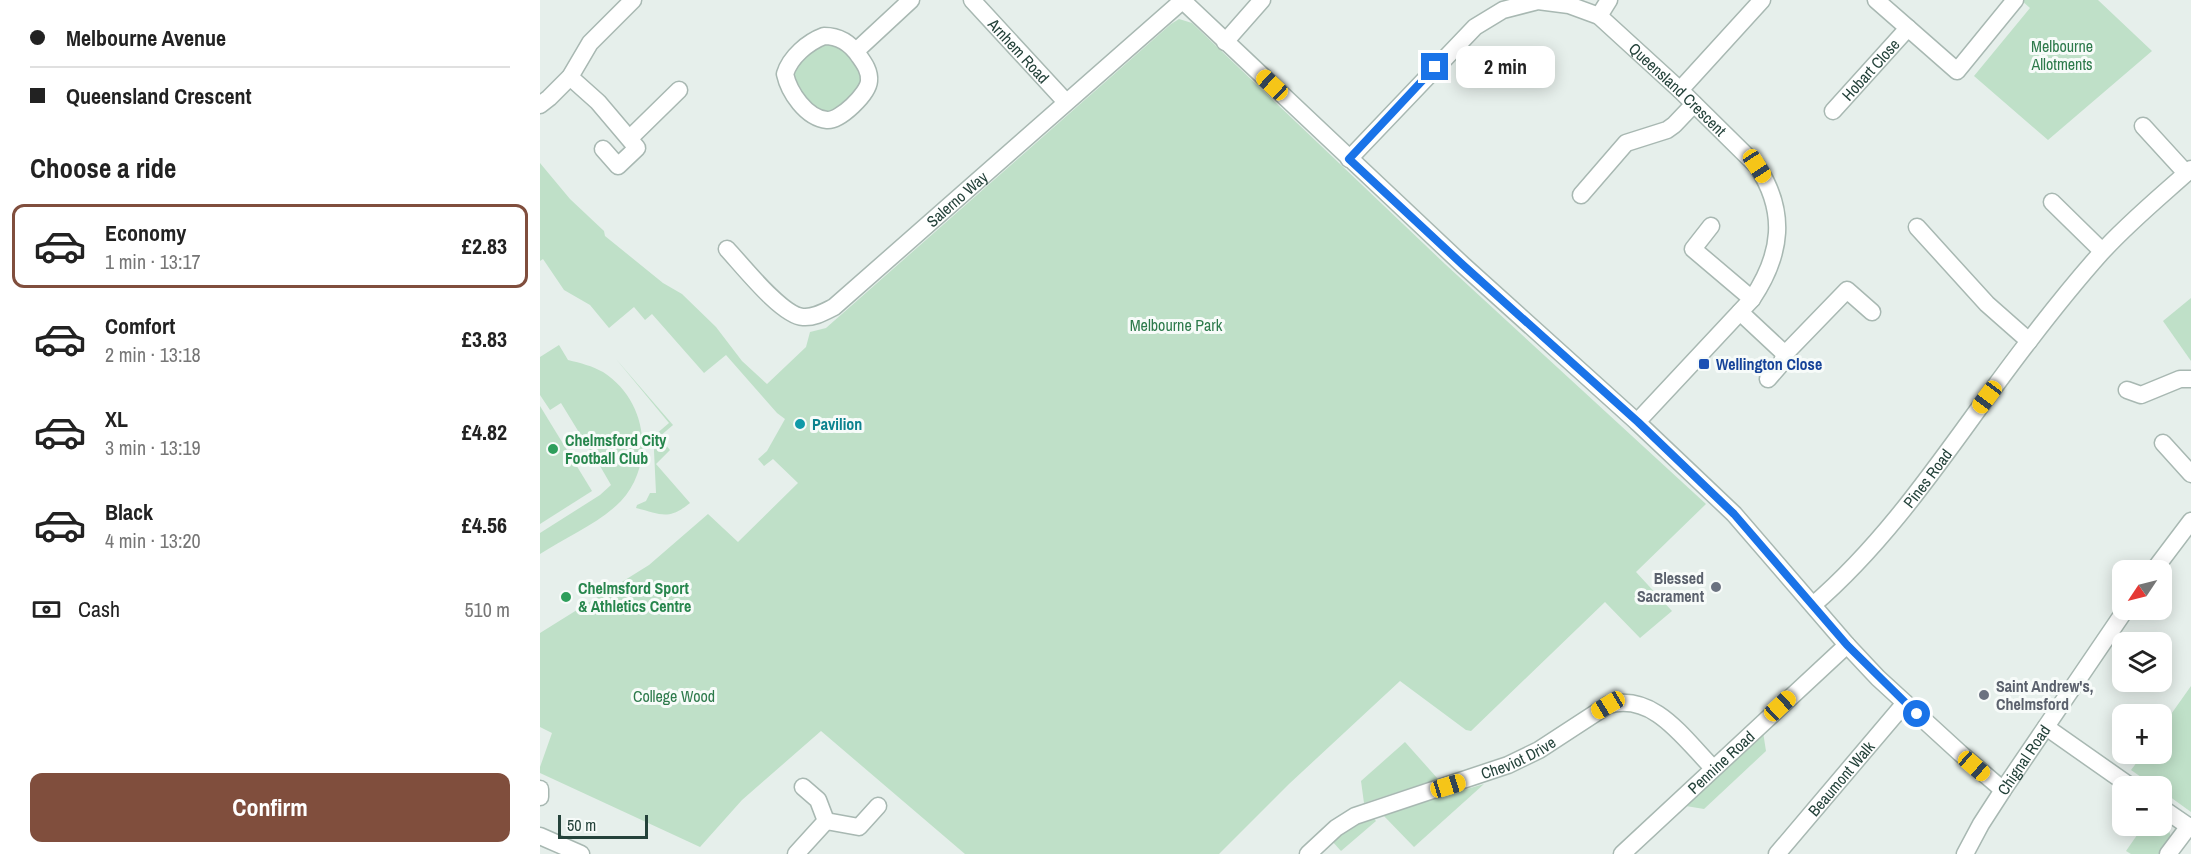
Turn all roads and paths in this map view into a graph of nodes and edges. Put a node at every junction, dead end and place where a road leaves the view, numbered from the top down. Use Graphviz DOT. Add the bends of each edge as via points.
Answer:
graph roads {
  1 [pos="633,0"];
  2 [pos="912,0"];
  3 [pos="972,0"];
  4 [pos="1182,0"];
  5 [pos="1262,0"];
  6 [pos="1538,0"];
  7 [pos="1609,0"];
  8 [pos="1762,0"];
  9 [pos="1876,0"];
  10 [pos="2015,0"];
  11 [pos="1599,16"];
  12 [pos="1908,28"];
  13 [pos="1225,42"];
  14 [pos="856,51"];
  15 [pos="570,77"];
  16 [pos="680,90"];
  17 [pos="1680,90"];
  18 [pos="1066,102"];
  19 [pos="1694,104"];
  20 [pos="540,105"];
  21 [pos="1833,111"];
  22 [pos="2143,126"];
  23 [pos="630,138"];
  24 [pos="603,149"];
  25 [pos="1349,159"];
  26 [pos="2189,171"];
  27 [pos="1581,195"];
  28 [pos="2052,202"];
  29 [pos="1711,226"];
  30 [pos="1917,227"];
  31 [pos="727,249"];
  32 [pos="2102,251"];
  33 [pos="1752,299"];
  34 [pos="1740,312"];
  35 [pos="1872,312"];
  36 [pos="2029,341"];
  37 [pos="1785,354"];
  38 [pos="1768,379"];
  39 [pos="2191,379"];
  40 [pos="2127,390"];
  41 [pos="1638,422"];
  42 [pos="2163,443"];
  43 [pos="2191,474"];
  44 [pos="2191,521"];
  45 [pos="2162,560"];
  46 [pos="1813,605"];
  47 [pos="2119,620"];
  48 [pos="1847,645"];
  49 [pos="1905,703"];
  50 [pos="2046,727"];
  51 [pos="1713,768"];
  52 [pos="2116,776"];
  53 [pos="803,787"];
  54 [pos="540,789"];
  55 [pos="2003,790"];
  56 [pos="540,797"];
  57 [pos="878,806"];
  58 [pos="2172,815"];
  59 [pos="826,821"];
  60 [pos="2190,827"];
  61 [pos="540,836"];
  62 [pos="581,854"];
  63 [pos="795,854"];
  64 [pos="1308,854"];
  65 [pos="1622,854"];
  66 [pos="1777,854"];
  67 [pos="1965,854"];
  68 [pos="2168,854"];
  1 -- 15 [label="street" via="590,43"];
  2 -- 14 [label="street"];
  3 -- 18 [label="street, Arnhem Road"];
  4 -- 13 [label="street"];
  4 -- 18 [label="street, Salerno Way"];
  5 -- 13 [label="street"];
  6 -- 11 [label="street, Queensland Crescent" via="1569,5"];
  6 -- 25 [label="street, Queensland Crescent" via="1503,10 1475,27"];
  7 -- 11 [label="street"];
  8 -- 17 [label="street"];
  9 -- 12 [label="street, Hobart Close"];
  10 -- 12 [label="street, Hobart Close" via="1957,71"];
  11 -- 17 [label="street, Queensland Crescent"];
  12 -- 21 [label="street, Hobart Close"];
  13 -- 25 [label="street"];
  14 -- 14 [label="street" via="839,38 824,36 791,60 785,74 787,84 808,112 833,119 862,96 869,74"];
  15 -- 20 [label="street"];
  15 -- 23 [label="street"];
  16 -- 23 [label="street"];
  17 -- 19 [label="street, Queensland Crescent"];
  18 -- 31 [label="street, Salerno Way" via="834,307 817,316 801,317 781,307"];
  19 -- 27 [label="street" via="1667,130 1626,143"];
  19 -- 33 [label="street, Queensland Crescent" via="1757,166 1774,203 1774,258"];
  22 -- 26 [label="street, Pines Road"];
  23 -- 24 [label="street" via="637,148 618,166"];
  25 -- 41 [label="street"];
  26 -- 32 [label="street, Pines Road"];
  28 -- 32 [label="street"];
  29 -- 33 [label="street" via="1693,249"];
  30 -- 36 [label="street" via="1987,304"];
  32 -- 36 [label="street, Pines Road"];
  33 -- 34 [label="street, Queensland Crescent"];
  34 -- 37 [label="street"];
  34 -- 41 [label="street, Queensland Crescent"];
  35 -- 37 [label="street" via="1847,290"];
  36 -- 46 [label="street, Pines Road" via="1871,549"];
  37 -- 38 [label="street"];
  39 -- 40 [label="street" via="2180,379 2141,395"];
  41 -- 46 [label="street" via="1734,514"];
  42 -- 43 [label="street"];
  44 -- 45 [label="street"];
  46 -- 48 [label="street"];
  47 -- 50 [label="street, Chignal Road"];
  48 -- 49 [label="street"];
  48 -- 51 [label="street, Pennine Road"];
  49 -- 55 [label="street"];
  49 -- 66 [label="street, Beaumont Walk"];
  50 -- 52 [label="street"];
  50 -- 55 [label="street, Chignal Road"];
  51 -- 64 [label="street, Cheviot Drive" via="1659,714 1643,705 1619,702 1508,765 1355,816"];
  51 -- 65 [label="street, Pennine Road"];
  53 -- 59 [label="street" via="818,800"];
  54 -- 56 [label="street"];
  55 -- 67 [label="street, Chignal Road"];
  57 -- 59 [label="street" via="859,827"];
  58 -- 60 [label="street"];
  59 -- 63 [label="street"];
  60 -- 68 [label="street"];
  61 -- 62 [label="street"];
}
